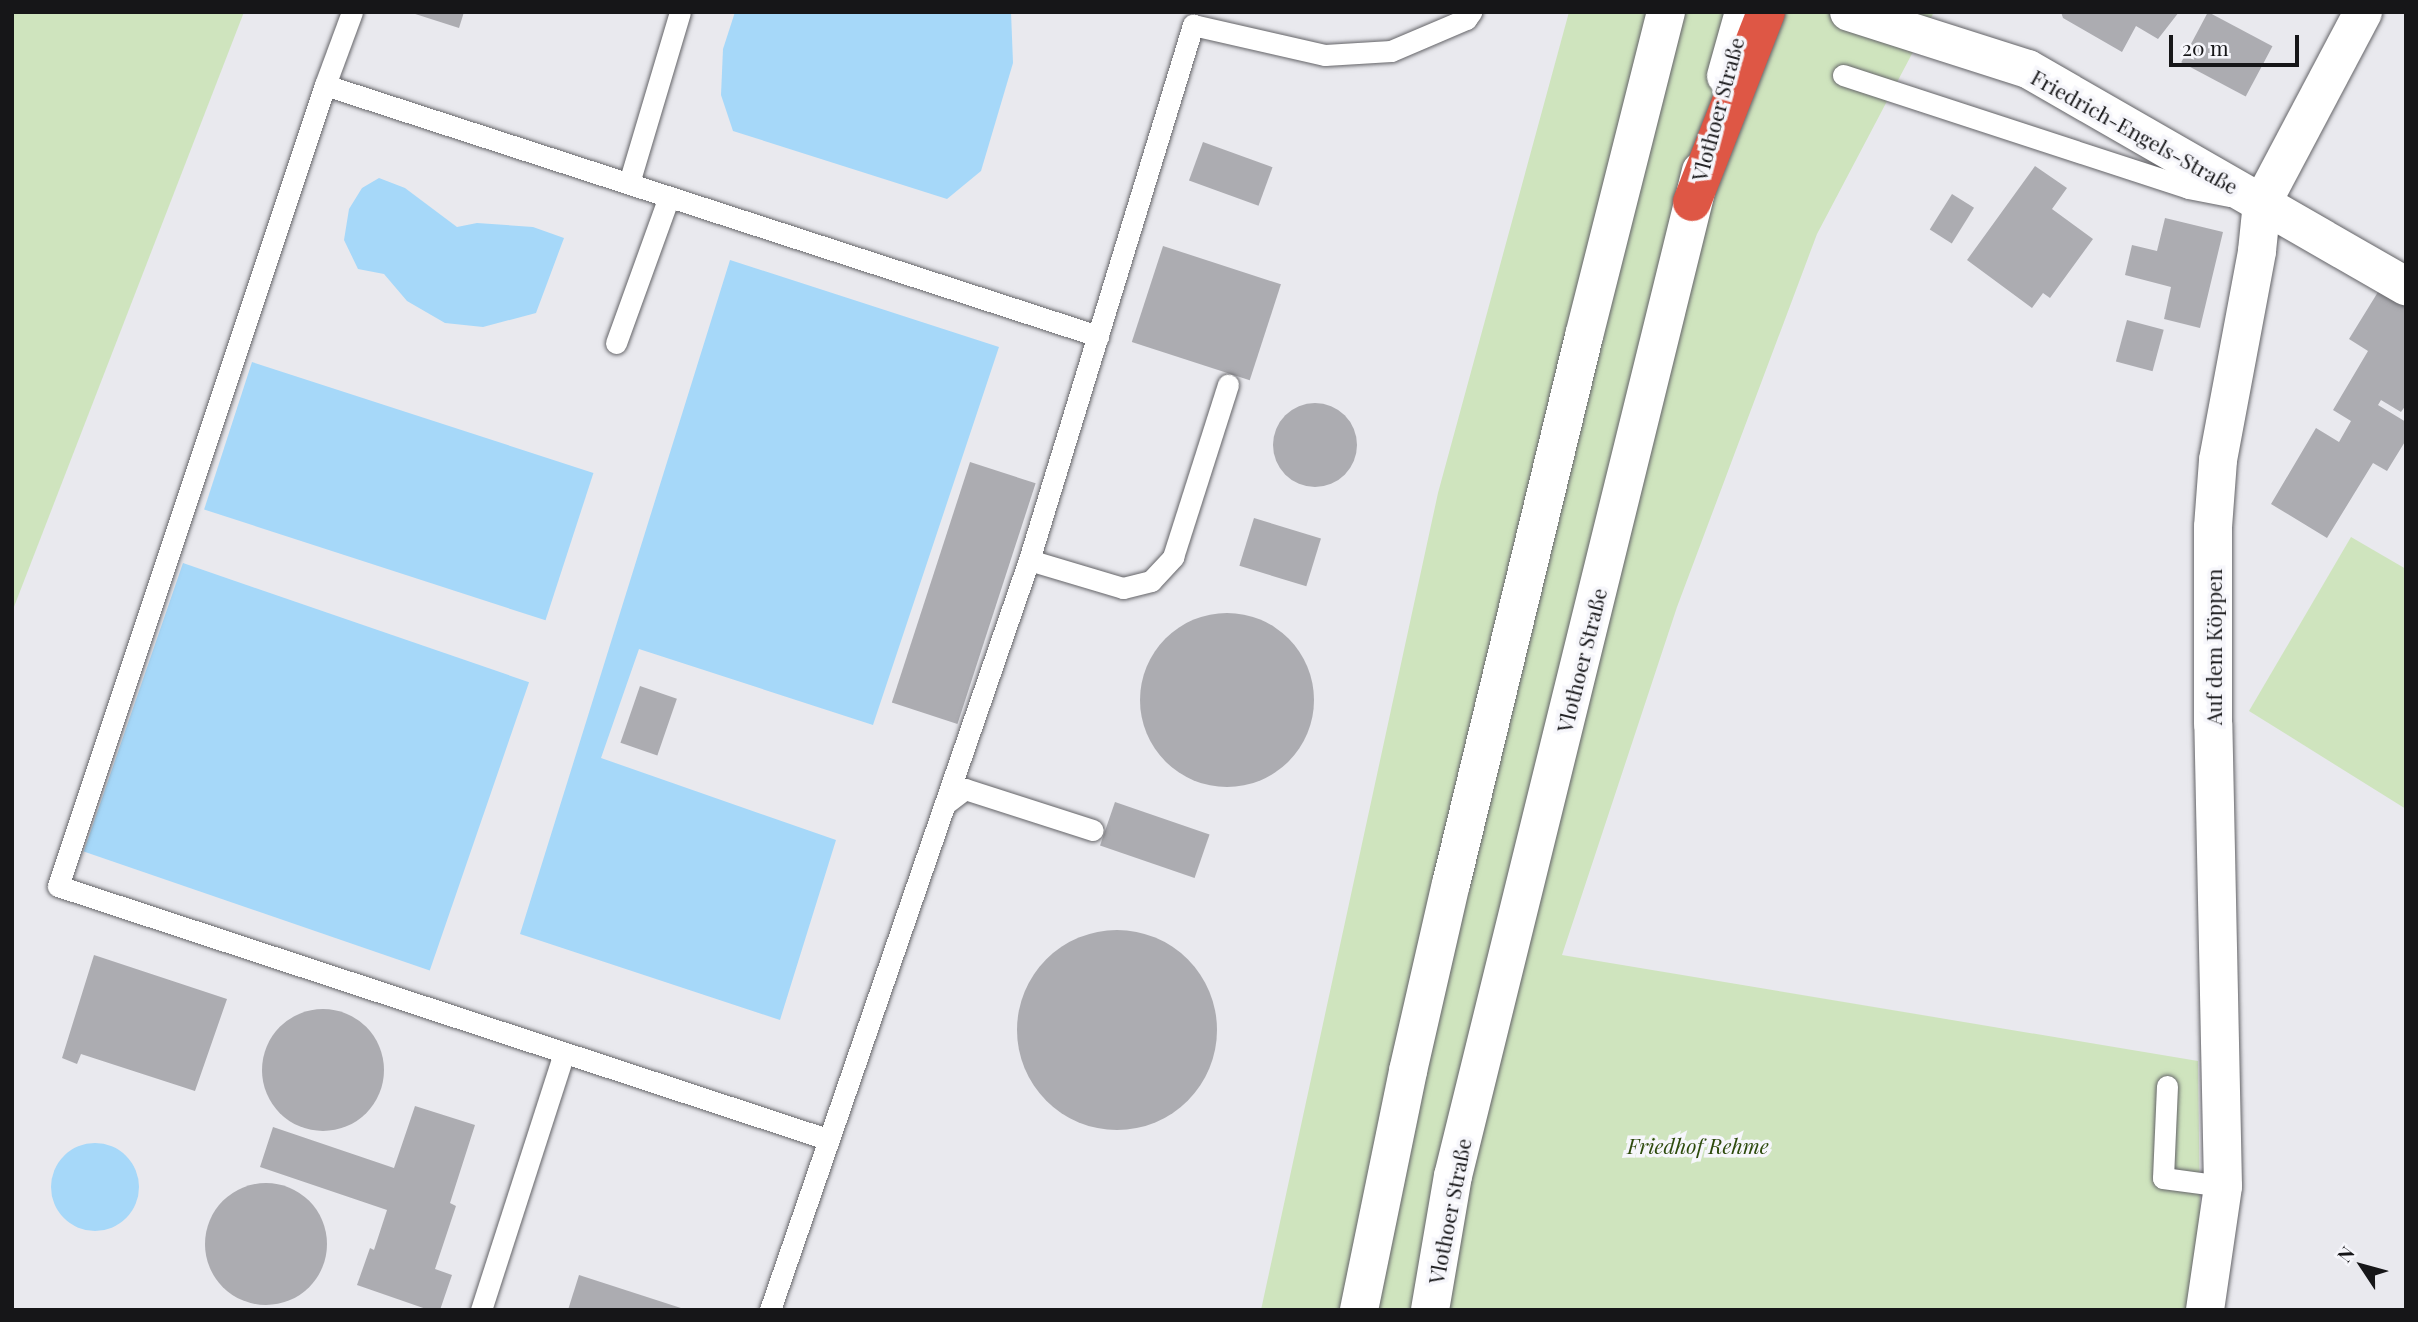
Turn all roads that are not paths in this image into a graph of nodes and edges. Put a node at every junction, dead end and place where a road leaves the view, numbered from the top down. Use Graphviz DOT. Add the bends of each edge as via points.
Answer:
graph roads {
  1 [pos="352,12"];
  2 [pos="680,12"];
  3 [pos="1471,12"];
  4 [pos="1666,12"];
  5 [pos="1849,12"];
  6 [pos="2363,12"];
  7 [pos="1758,13"];
  8 [pos="1843,75"];
  9 [pos="325,85"];
  10 [pos="629,183"];
  11 [pos="668,199"];
  12 [pos="1692,202"];
  13 [pos="2262,203"];
  14 [pos="2406,286"];
  15 [pos="1098,337"];
  16 [pos="616,343"];
  17 [pos="1228,385"];
  18 [pos="1029,560"];
  19 [pos="945,804"];
  20 [pos="1093,830"];
  21 [pos="564,1053"];
  22 [pos="2167,1086"];
  23 [pos="827,1139"];
  24 [pos="2223,1186"];
  25 [pos="481,1310"];
  26 [pos="770,1310"];
  27 [pos="1359,1310"];
  28 [pos="1430,1310"];
  29 [pos="2205,1310"];
  1 -- 9 [label="lane"];
  2 -- 10 [label="lane"];
  3 -- 15 [label="lane" via="1466,19 1391,51 1325,55 1193,25"];
  4 -- 27 [label="main road" via="1451,884"];
  5 -- 13 [label="main road, Friedrich-Engels-Straße" via="2028,69"];
  6 -- 13 [label="main road, Auf dem Köppen"];
  7 -- 12 [label="highway"];
  8 -- 13 [label="lane" via="2188,188"];
  9 -- 10 [label="lane"];
  9 -- 21 [label="lane" via="58,886"];
  10 -- 11 [label="lane"];
  11 -- 15 [label="lane"];
  11 -- 16 [label="lane"];
  12 -- 28 [label="main road, Vlothoer Straße" via="1453,1176"];
  13 -- 14 [label="main road, Friedrich-Engels-Straße"];
  13 -- 24 [label="main road, Auf dem Köppen" via="2218,460 2213,527"];
  15 -- 18 [label="lane"];
  17 -- 18 [label="lane" via="1173,557 1151,581 1123,588"];
  18 -- 19 [label="lane"];
  19 -- 20 [label="lane" via="965,789"];
  19 -- 23 [label="lane"];
  21 -- 23 [label="lane"];
  21 -- 25 [label="lane"];
  22 -- 24 [label="lane" via="2163,1178"];
  23 -- 26 [label="lane"];
  24 -- 29 [label="main road, Auf dem Köppen"];
}
